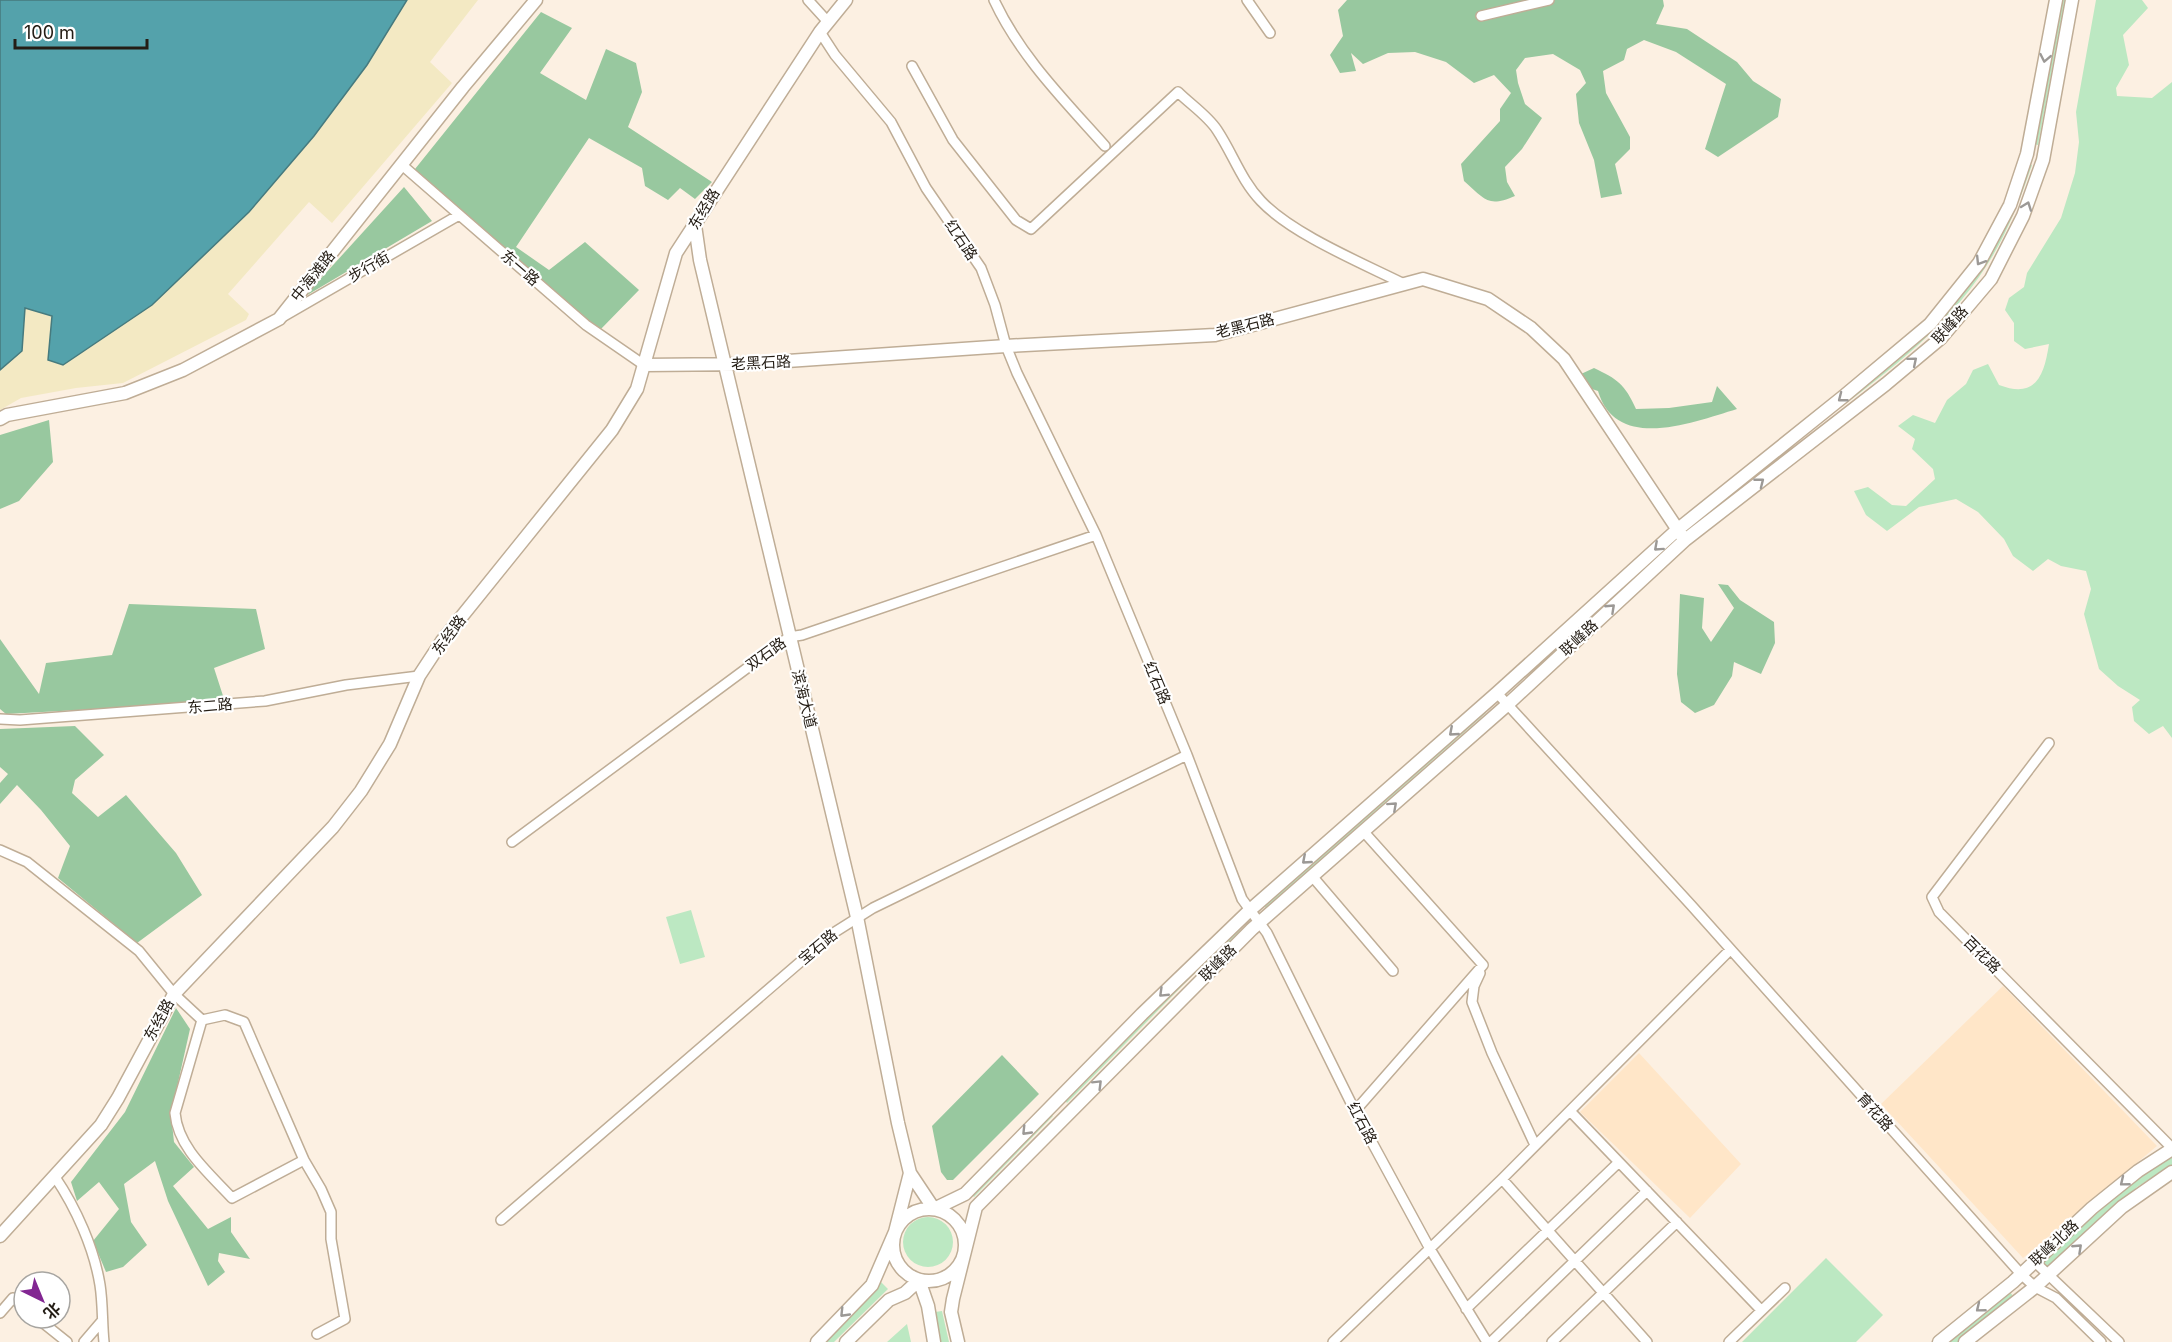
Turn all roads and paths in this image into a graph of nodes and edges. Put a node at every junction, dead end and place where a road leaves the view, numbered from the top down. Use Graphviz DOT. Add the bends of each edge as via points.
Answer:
graph roads {
  1 [pos="536,0"];
  2 [pos="808,0"];
  3 [pos="846,0"];
  4 [pos="994,0"];
  5 [pos="1247,0"];
  6 [pos="1549,0"];
  7 [pos="2056,0"];
  8 [pos="2072,0"];
  9 [pos="1481,16"];
  10 [pos="824,27"];
  11 [pos="1270,33"];
  12 [pos="912,66"];
  13 [pos="1105,146"];
  14 [pos="402,165"];
  15 [pos="459,215"];
  16 [pos="695,225"];
  17 [pos="1404,284"];
  18 [pos="279,319"];
  19 [pos="1006,346"];
  20 [pos="644,365"];
  21 [pos="725,365"];
  22 [pos="0,419"];
  23 [pos="1096,535"];
  24 [pos="1681,535"];
  25 [pos="789,637"];
  26 [pos="419,676"];
  27 [pos="1497,693"];
  28 [pos="1507,705"];
  29 [pos="0,720"];
  30 [pos="2049,743"];
  31 [pos="1187,755"];
  32 [pos="1364,832"];
  33 [pos="512,842"];
  34 [pos="0,850"];
  35 [pos="1312,876"];
  36 [pos="1250,910"];
  37 [pos="857,917"];
  38 [pos="1259,923"];
  39 [pos="1730,950"];
  40 [pos="1483,965"];
  41 [pos="1393,971"];
  42 [pos="174,994"];
  43 [pos="202,1020"];
  44 [pos="1355,1111"];
  45 [pos="1570,1111"];
  46 [pos="1535,1145"];
  47 [pos="2172,1149"];
  48 [pos="304,1160"];
  49 [pos="1619,1162"];
  50 [pos="2172,1172"];
  51 [pos="910,1173"];
  52 [pos="55,1177"];
  53 [pos="1502,1179"];
  54 [pos="1647,1191"];
  55 [pos="934,1209"];
  56 [pos="501,1220"];
  57 [pos="1677,1222"];
  58 [pos="1549,1231"];
  59 [pos="895,1232"];
  60 [pos="0,1236"];
  61 [pos="1430,1249"];
  62 [pos="965,1252"];
  63 [pos="1575,1261"];
  64 [pos="2035,1262"];
  65 [pos="2021,1274"];
  66 [pos="2048,1275"];
  67 [pos="919,1280"];
  68 [pos="2035,1287"];
  69 [pos="1785,1288"];
  70 [pos="1603,1292"];
  71 [pos="12,1299"];
  72 [pos="1467,1309"];
  73 [pos="1761,1310"];
  74 [pos="0,1312"];
  75 [pos="102,1321"];
  76 [pos="52,1330"];
  77 [pos="316,1334"];
  78 [pos="67,1342"];
  79 [pos="84,1342"];
  80 [pos="104,1342"];
  81 [pos="817,1342"];
  82 [pos="846,1342"];
  83 [pos="934,1342"];
  84 [pos="958,1342"];
  85 [pos="1333,1342"];
  86 [pos="1489,1342"];
  87 [pos="1552,1342"];
  88 [pos="1647,1342"];
  89 [pos="1729,1342"];
  90 [pos="1940,1342"];
  91 [pos="1965,1342"];
  92 [pos="2101,1342"];
  93 [pos="2119,1342"];
  1 -- 14 [label="main road, 中海滩路"];
  2 -- 10 [label="street, 红石路"];
  3 -- 10 [label="main road, 东经路"];
  4 -- 13 [label="street" via="1032,63"];
  5 -- 11 [label="street"];
  6 -- 9 [label="street"];
  7 -- 24 [label="main road, 联峰路, one-way" via="2027,154 2010,205 1979,263 1930,324"];
  24 -- 8 [label="main road, 联峰路, one-way" via="1886,384 1941,338 1991,279 2023,216 2043,160"];
  10 -- 16 [label="main road, 东经路"];
  10 -- 19 [label="street, 红石路" via="835,55 891,122 926,188 981,268"];
  12 -- 17 [label="street" via="953,140 1016,220 1031,229 1178,92 1217,129 1243,179 1262,202 1323,243"];
  14 -- 15 [label="street, 东一路"];
  14 -- 18 [label="main road, 中海滩路"];
  15 -- 18 [label="street, 步行街"];
  15 -- 20 [label="street, 东一路" via="586,325"];
  16 -- 20 [label="main road, 东经路" via="675,254"];
  16 -- 21 [label="main road, 滨海大道"];
  17 -- 19 [label="main road, 老黑石路" via="1215,335"];
  17 -- 24 [label="main road, 老黑石路" via="1423,279 1488,299 1531,328 1564,359"];
  18 -- 22 [label="main road, 中海滩路" via="183,370 125,393"];
  19 -- 21 [label="main road, 老黑石路"];
  19 -- 23 [label="street, 红石路"];
  20 -- 21 [label="main road, 老黑石路"];
  20 -- 26 [label="main road, 东经路" via="637,389 612,430"];
  21 -- 25 [label="main road, 滨海大道"];
  23 -- 25 [label="street, 双石路"];
  23 -- 31 [label="street, 红石路"];
  24 -- 27 [label="main road, 联峰路, one-way"];
  28 -- 24 [label="main road, 联峰路, one-way"];
  25 -- 33 [label="street, 双石路"];
  25 -- 37 [label="main road, 滨海大道"];
  26 -- 29 [label="street, 东二路" via="265,701"];
  26 -- 42 [label="main road, 东经路" via="390,744 354,800"];
  27 -- 28 [label="street, 育花路"];
  27 -- 36 [label="main road, 联峰路, one-way"];
  32 -- 28 [label="main road, 联峰路, one-way"];
  28 -- 39 [label="street, 育花路"];
  30 -- 47 [label="street, 百花路" via="1932,897 1939,912"];
  31 -- 36 [label="street, 红石路" via="1242,899"];
  31 -- 37 [label="street, 宝石路"];
  32 -- 35 [label="main road, 联峰路"];
  32 -- 40 [label="street"];
  34 -- 42 [label="street" via="27,862 139,951"];
  35 -- 38 [label="main road, 联峰路"];
  35 -- 41 [label="street"];
  36 -- 38 [label="street, 红石路"];
  36 -- 55 [label="main road, 联峰路, one-way" via="965,1194"];
  37 -- 51 [label="main road, 滨海大道"];
  37 -- 56 [label="street, 宝石路"];
  38 -- 44 [label="street, 红石路"];
  62 -- 38 [label="main road, 联峰路, one-way" via="976,1207"];
  39 -- 45 [label="street"];
  39 -- 65 [label="street, 育花路"];
  40 -- 44 [label="street"];
  40 -- 46 [label="street" via="1472,1002"];
  42 -- 43 [label="street"];
  42 -- 52 [label="main road, 东经路" via="101,1125"];
  43 -- 48 [label="street" via="225,1015 244,1022"];
  43 -- 48 [label="street" via="175,1113 177,1128 193,1156 232,1198"];
  44 -- 61 [label="street, 红石路"];
  45 -- 46 [label="street"];
  45 -- 49 [label="street"];
  46 -- 53 [label="street"];
  47 -- 64 [label="main road, 联峰北路, one-way" via="2092,1208"];
  48 -- 77 [label="street" via="331,1212 331,1239 345,1319"];
  49 -- 54 [label="street"];
  49 -- 58 [label="street"];
  66 -- 50 [label="main road, 联峰北路, one-way" via="2122,1207"];
  51 -- 55 [label="main road"];
  51 -- 59 [label="main road"];
  52 -- 60 [label="main road, 东经路"];
  52 -- 75 [label="street" via="68,1195 97,1267"];
  53 -- 58 [label="street"];
  53 -- 61 [label="street"];
  54 -- 57 [label="street"];
  54 -- 63 [label="street"];
  55 -- 59 [label="main road" via="910,1214"];
  55 -- 62 [label="main road" via="955,1219 962,1229"];
  57 -- 70 [label="street"];
  57 -- 73 [label="street"];
  58 -- 63 [label="street"];
  58 -- 72 [label="street"];
  59 -- 67 [label="main road" via="894,1256 908,1275"];
  59 -- 81 [label="main road, one-way" via="872,1285"];
  61 -- 72 [label="street, 红石路"];
  61 -- 85 [label="street"];
  62 -- 67 [label="main road" via="961,1263 943,1279"];
  62 -- 84 [label="main road" via="951,1312"];
  63 -- 70 [label="street"];
  63 -- 86 [label="street"];
  64 -- 65 [label="main road, 联峰北路"];
  64 -- 66 [label="street"];
  65 -- 68 [label="street, 育花路"];
  65 -- 90 [label="main road, 联峰北路, one-way"];
  66 -- 68 [label="main road, 联峰北路"];
  66 -- 93 [label="street"];
  67 -- 82 [label="main road" via="905,1293 889,1300"];
  67 -- 83 [label="main road"];
  68 -- 91 [label="main road, 联峰北路"];
  68 -- 92 [label="street, 育花路" via="2056,1298"];
  69 -- 73 [label="street"];
  70 -- 87 [label="street"];
  70 -- 88 [label="street"];
  71 -- 74 [label="street"];
  72 -- 86 [label="street, 红石路"];
  73 -- 89 [label="street"];
  75 -- 79 [label="street"];
  75 -- 80 [label="street"];
  76 -- 78 [label="street"];
}
